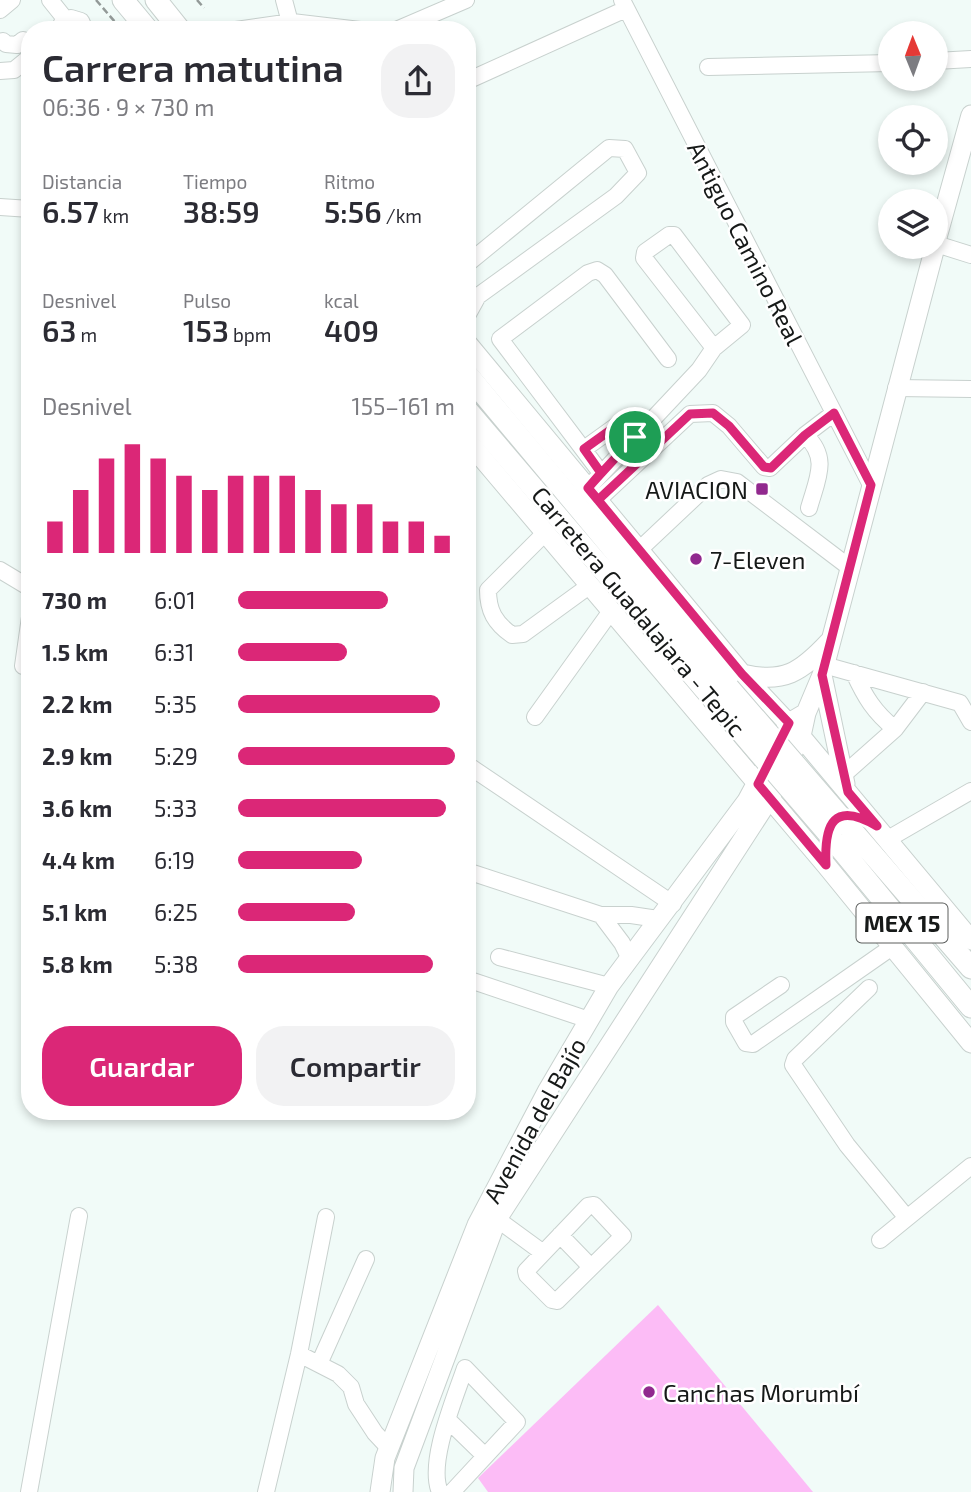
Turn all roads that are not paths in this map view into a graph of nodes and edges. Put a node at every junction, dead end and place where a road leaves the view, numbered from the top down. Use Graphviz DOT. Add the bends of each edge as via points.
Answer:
graph roads {
  1 [pos="12,0"];
  2 [pos="50,0"];
  3 [pos="123,0"];
  4 [pos="156,0"];
  5 [pos="284,0"];
  6 [pos="467,0"];
  7 [pos="624,4"];
  8 [pos="0,10"];
  9 [pos="60,21"];
  10 [pos="140,21"];
  11 [pos="173,21"];
  12 [pos="290,21"];
  13 [pos="417,21"];
  14 [pos="3,41"];
  15 [pos="21,42"];
  16 [pos="971,60"];
  17 [pos="948,61"];
  18 [pos="878,63"];
  19 [pos="708,67"];
  20 [pos="7,70"];
  21 [pos="476,77"];
  22 [pos="0,83"];
  23 [pos="970,122"];
  24 [pos="948,201"];
  25 [pos="0,207"];
  26 [pos="21,208"];
  27 [pos="948,248"];
  28 [pos="971,255"];
  29 [pos="476,257"];
  30 [pos="932,259"];
  31 [pos="476,300"];
  32 [pos="500,339"];
  33 [pos="476,348"];
  34 [pos="714,348"];
  35 [pos="476,354"];
  36 [pos="668,359"];
  37 [pos="476,385"];
  38 [pos="896,388"];
  39 [pos="971,388"];
  40 [pos="834,413"];
  41 [pos="476,420"];
  42 [pos="805,435"];
  43 [pos="635,437"];
  44 [pos="584,449"];
  45 [pos="476,451"];
  46 [pos="601,473"];
  47 [pos="871,485"];
  48 [pos="593,494"];
  49 [pos="809,508"];
  50 [pos="545,533"];
  51 [pos="639,550"];
  52 [pos="849,567"];
  53 [pos="0,570"];
  54 [pos="21,583"];
  55 [pos="589,586"];
  56 [pos="611,611"];
  57 [pos="830,641"];
  58 [pos="823,670"];
  59 [pos="854,673"];
  60 [pos="728,687"];
  61 [pos="923,692"];
  62 [pos="966,705"];
  63 [pos="695,711"];
  64 [pos="535,717"];
  65 [pos="971,722"];
  66 [pos="895,729"];
  67 [pos="795,730"];
  68 [pos="476,771"];
  69 [pos="845,784"];
  70 [pos="971,791"];
  71 [pos="764,792"];
  72 [pos="841,833"];
  73 [pos="882,833"];
  74 [pos="826,865"];
  75 [pos="476,874"];
  76 [pos="673,904"];
  77 [pos="601,915"];
  78 [pos="658,919"];
  79 [pos="971,940"];
  80 [pos="892,947"];
  81 [pos="499,957"];
  82 [pos="630,959"];
  83 [pos="971,968"];
  84 [pos="476,982"];
  85 [pos="781,985"];
  86 [pos="609,986"];
  87 [pos="869,988"];
  88 [pos="971,1007"];
  89 [pos="589,1020"];
  90 [pos="971,1043"];
  91 [pos="971,1166"];
  92 [pos="79,1216"];
  93 [pos="326,1217"];
  94 [pos="907,1218"];
  95 [pos="497,1219"];
  96 [pos="560,1235"];
  97 [pos="880,1240"];
  98 [pos="542,1252"];
  99 [pos="366,1259"];
  100 [pos="591,1267"];
  101 [pos="299,1354"];
  102 [pos="319,1364"];
  103 [pos="448,1420"];
  104 [pos="390,1448"];
  105 [pos="485,1456"];
  106 [pos="439,1462"];
  107 [pos="457,1487"];
  108 [pos="29,1492"];
  109 [pos="265,1492"];
  110 [pos="380,1492"];
  111 [pos="403,1492"];
  112 [pos="440,1492"];
  1 -- 8 [label="street"];
  2 -- 9 [label="street"];
  3 -- 10 [label="highway"];
  4 -- 11 [label="highway"];
  5 -- 12 [label="street"];
  6 -- 13 [label="street"];
  7 -- 21 [label="street"];
  7 -- 40 [label="street, Antiguo Camino Real"];
  14 -- 15 [label="street"];
  16 -- 17 [label="street"];
  18 -- 19 [label="street"];
  20 -- 22 [label="street"];
  23 -- 24 [label="main road"];
  25 -- 26 [label="street"];
  27 -- 28 [label="street"];
  29 -- 31 [label="street" via="609,148 625,149 638,173 616,196"];
  30 -- 38 [label="main road"];
  32 -- 33 [label="street"];
  32 -- 36 [label="street" via="597,270"];
  32 -- 44 [label="street"];
  34 -- 34 [label="street" via="741,328 741,322 669,234 645,252 644,258"];
  34 -- 43 [label="street"];
  35 -- 48 [label="main road"];
  37 -- 60 [label="highway, Carretera Guadalajara - Tepic / MEX 15"];
  38 -- 39 [label="street"];
  38 -- 47 [label="main road"];
  40 -- 42 [label="street"];
  40 -- 47 [label="street, Antiguo Camino Real"];
  41 -- 60 [label="highway, Carretera Guadalajara - Tepic / MEX 15"];
  42 -- 48 [label="street" via="771,468 764,467 713,413 690,414"];
  42 -- 49 [label="street" via="816,446 821,461"];
  43 -- 44 [label="street" via="623,421"];
  43 -- 46 [label="street"];
  44 -- 46 [label="street"];
  45 -- 50 [label="main road"];
  46 -- 48 [label="street"];
  47 -- 52 [label="main road"];
  48 -- 51 [label="main road"];
  50 -- 55 [label="main road"];
  50 -- 55 [label="street" via="488,590 488,606 499,625 512,635 523,634"];
  51 -- 52 [label="street" via="708,485 721,479 737,482"];
  51 -- 60 [label="main road"];
  52 -- 57 [label="main road"];
  53 -- 54 [label="street"];
  55 -- 56 [label="main road"];
  56 -- 63 [label="main road"];
  56 -- 64 [label="street"];
  57 -- 58 [label="main road"];
  57 -- 60 [label="main road" via="790,674"];
  58 -- 59 [label="street"];
  58 -- 67 [label="main road"];
  58 -- 69 [label="main road"];
  59 -- 61 [label="street"];
  59 -- 66 [label="street" via="867,702"];
  60 -- 63 [label="main road" via="740,692 732,704"];
  60 -- 67 [label="main road"];
  60 -- 72 [label="highway, Carretera Guadalajara - Tepic / MEX 15, bridge"];
  61 -- 62 [label="street"];
  61 -- 66 [label="street"];
  62 -- 65 [label="street"];
  63 -- 71 [label="main road"];
  66 -- 69 [label="street"];
  67 -- 69 [label="main road"];
  67 -- 71 [label="main road"];
  68 -- 76 [label="street"];
  69 -- 73 [label="main road"];
  70 -- 73 [label="street"];
  71 -- 74 [label="main road"];
  71 -- 76 [label="main road, Avenida del Bajío"];
  71 -- 95 [label="main road, Avenida del Bajío"];
  72 -- 83 [label="highway, Carretera Guadalajara - Tepic / MEX 15"];
  72 -- 88 [label="highway, Carretera Guadalajara - Tepic / MEX 15"];
  73 -- 74 [label="main road" via="858,816 842,816 825,835"];
  73 -- 79 [label="main road"];
  74 -- 80 [label="main road"];
  75 -- 77 [label="street"];
  76 -- 78 [label="main road, Avenida del Bajío"];
  77 -- 78 [label="street"];
  77 -- 82 [label="street"];
  78 -- 82 [label="main road, Avenida del Bajío"];
  80 -- 85 [label="street" via="753,1044 746,1043 734,1017"];
  80 -- 90 [label="main road"];
  81 -- 86 [label="street"];
  82 -- 86 [label="main road, Avenida del Bajío"];
  84 -- 89 [label="street"];
  86 -- 89 [label="main road, Avenida del Bajío"];
  87 -- 94 [label="street" via="793,1065 847,1145"];
  89 -- 104 [label="main road, Avenida del Bajío" via="477,1225"];
  91 -- 94 [label="street"];
  92 -- 108 [label="street"];
  93 -- 101 [label="street"];
  94 -- 97 [label="street"];
  95 -- 98 [label="street"];
  95 -- 111 [label="main road, Avenida del Bajío" via="404,1468"];
  96 -- 98 [label="street"];
  96 -- 100 [label="street"];
  96 -- 100 [label="street" via="594,1205 621,1230 623,1236"];
  98 -- 100 [label="street" via="526,1270 527,1275 552,1300 557,1301"];
  99 -- 102 [label="street"];
  101 -- 102 [label="street"];
  101 -- 109 [label="street"];
  102 -- 104 [label="street" via="351,1387 374,1433"];
  103 -- 105 [label="street"];
  103 -- 105 [label="street" via="465,1368 517,1422"];
  103 -- 106 [label="street"];
  104 -- 110 [label="main road, Avenida del Bajío"];
  105 -- 107 [label="street"];
  106 -- 107 [label="street"];
  106 -- 112 [label="street" via="436,1483"];
}
